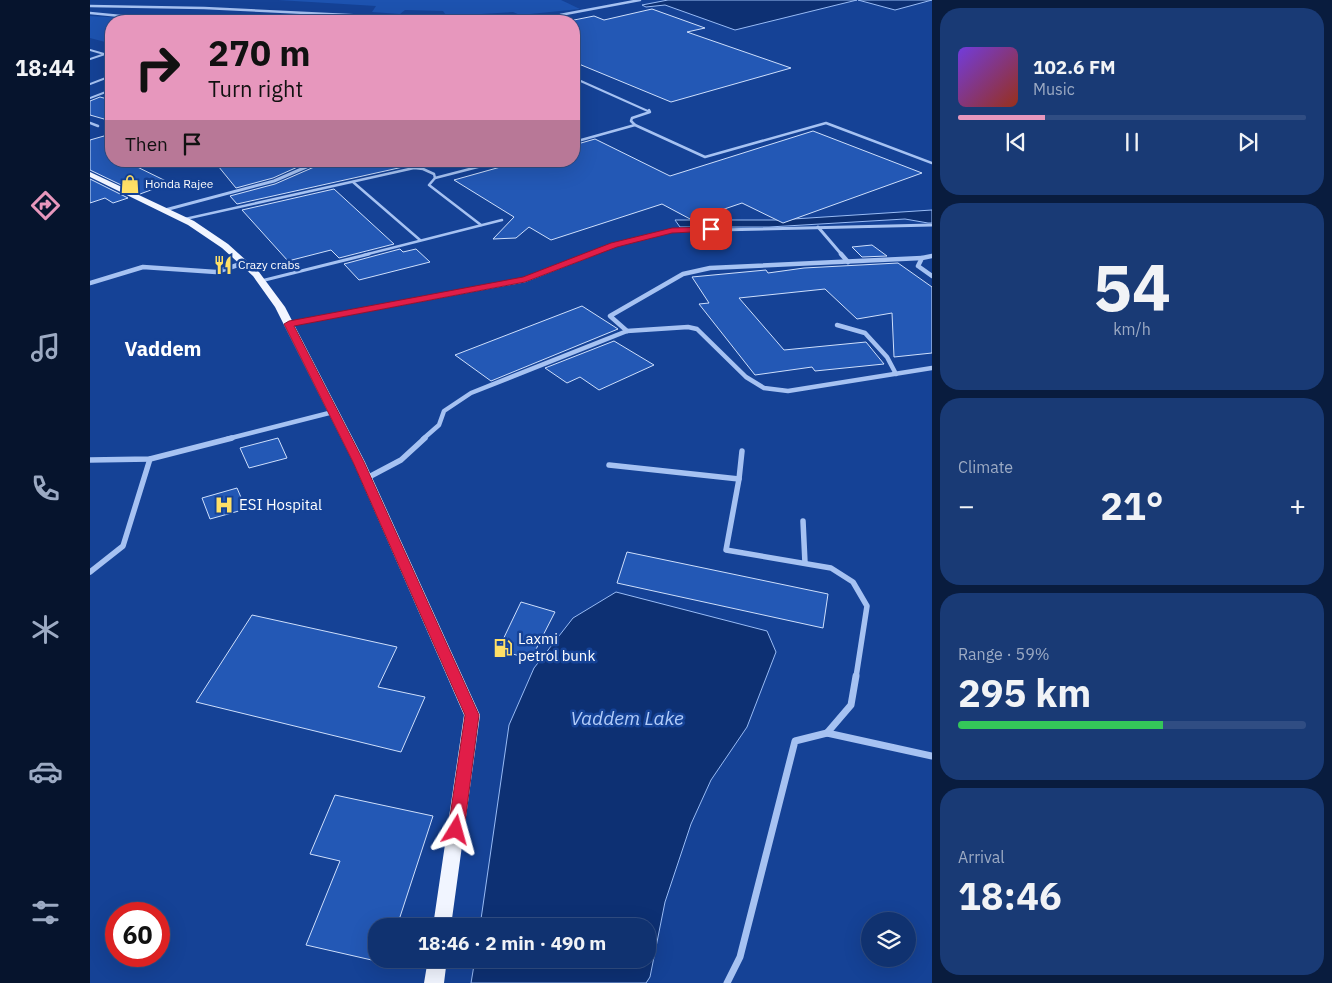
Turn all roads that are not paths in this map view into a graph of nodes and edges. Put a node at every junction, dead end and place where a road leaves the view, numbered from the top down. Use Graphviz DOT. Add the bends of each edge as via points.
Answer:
graph roads {
  1 [pos="640,0"];
  2 [pos="90,6"];
  3 [pos="90,13"];
  4 [pos="115,15"];
  5 [pos="349,15"];
  6 [pos="560,15"];
  7 [pos="90,50"];
  8 [pos="105,54"];
  9 [pos="90,60"];
  10 [pos="105,78"];
  11 [pos="580,81"];
  12 [pos="90,84"];
  13 [pos="104,93"];
  14 [pos="90,98"];
  15 [pos="90,123"];
  16 [pos="635,125"];
  17 [pos="98,126"];
  18 [pos="580,140"];
  19 [pos="932,163"];
  20 [pos="306,167"];
  21 [pos="478,167"];
  22 [pos="90,174"];
  23 [pos="435,178"];
  24 [pos="353,182"];
  25 [pos="166,210"];
  26 [pos="184,219"];
  27 [pos="502,220"];
  28 [pos="932,225"];
  29 [pos="481,226"];
  30 [pos="818,227"];
  31 [pos="420,240"];
  32 [pos="932,256"];
  33 [pos="922,258"];
  34 [pos="848,262"];
  35 [pos="244,263"];
  36 [pos="932,276"];
  37 [pos="261,281"];
  38 [pos="90,283"];
  39 [pos="289,324"];
  40 [pos="837,325"];
  41 [pos="627,331"];
  42 [pos="932,368"];
  43 [pos="896,374"];
  44 [pos="333,411"];
  45 [pos="742,451"];
  46 [pos="150,459"];
  47 [pos="90,460"];
  48 [pos="609,465"];
  49 [pos="366,478"];
  50 [pos="739,479"];
  51 [pos="803,521"];
  52 [pos="805,563"];
  53 [pos="90,572"];
  54 [pos="827,734"];
  55 [pos="932,756"];
  56 [pos="443,918"];
  57 [pos="436,968"];
  58 [pos="434,983"];
  59 [pos="727,983"];
  1 -- 6 [label="street"];
  2 -- 5 [label="street"];
  3 -- 4 [label="street"];
  7 -- 8 [label="lane"];
  8 -- 9 [label="lane"];
  10 -- 12 [label="lane"];
  11 -- 16 [label="lane" via="649,110 632,118"];
  13 -- 14 [label="lane"];
  15 -- 17 [label="lane"];
  16 -- 18 [label="lane"];
  16 -- 19 [label="lane" via="705,157 826,123"];
  20 -- 25 [label="street" via="274,181"];
  21 -- 23 [label="lane"];
  22 -- 25 [label="main road"];
  23 -- 24 [label="lane" via="434,174 414,168"];
  23 -- 29 [label="lane" via="429,185"];
  24 -- 26 [label="lane"];
  24 -- 31 [label="lane"];
  25 -- 26 [label="main road"];
  26 -- 35 [label="main road"];
  27 -- 29 [label="lane"];
  28 -- 30 [label="street"];
  29 -- 31 [label="lane"];
  30 -- 34 [label="street"];
  30 -- 39 [label="street" via="672,231 614,245 525,280"];
  31 -- 37 [label="lane"];
  32 -- 33 [label="street"];
  33 -- 34 [label="street"];
  33 -- 36 [label="street" via="918,266"];
  34 -- 41 [label="street" via="710,268 683,274 610,316"];
  35 -- 37 [label="main road"];
  35 -- 38 [label="street" via="216,272 143,267"];
  37 -- 39 [label="main road"];
  39 -- 44 [label="main road"];
  40 -- 43 [label="street" via="865,333 887,357"];
  41 -- 43 [label="street" via="698,329 746,377 764,388 788,390"];
  41 -- 49 [label="street" via="471,393 444,411 439,425 401,460"];
  42 -- 43 [label="street"];
  44 -- 46 [label="street"];
  44 -- 49 [label="main road"];
  45 -- 50 [label="street"];
  46 -- 47 [label="street"];
  46 -- 53 [label="street" via="123,546"];
  48 -- 50 [label="street"];
  49 -- 56 [label="main road" via="472,715"];
  50 -- 52 [label="street" via="726,550"];
  51 -- 52 [label="street"];
  52 -- 54 [label="street" via="831,568 853,582 867,606 851,705"];
  54 -- 55 [label="street"];
  54 -- 59 [label="street" via="796,741 740,957"];
  57 -- 58 [label="main road"];
}
